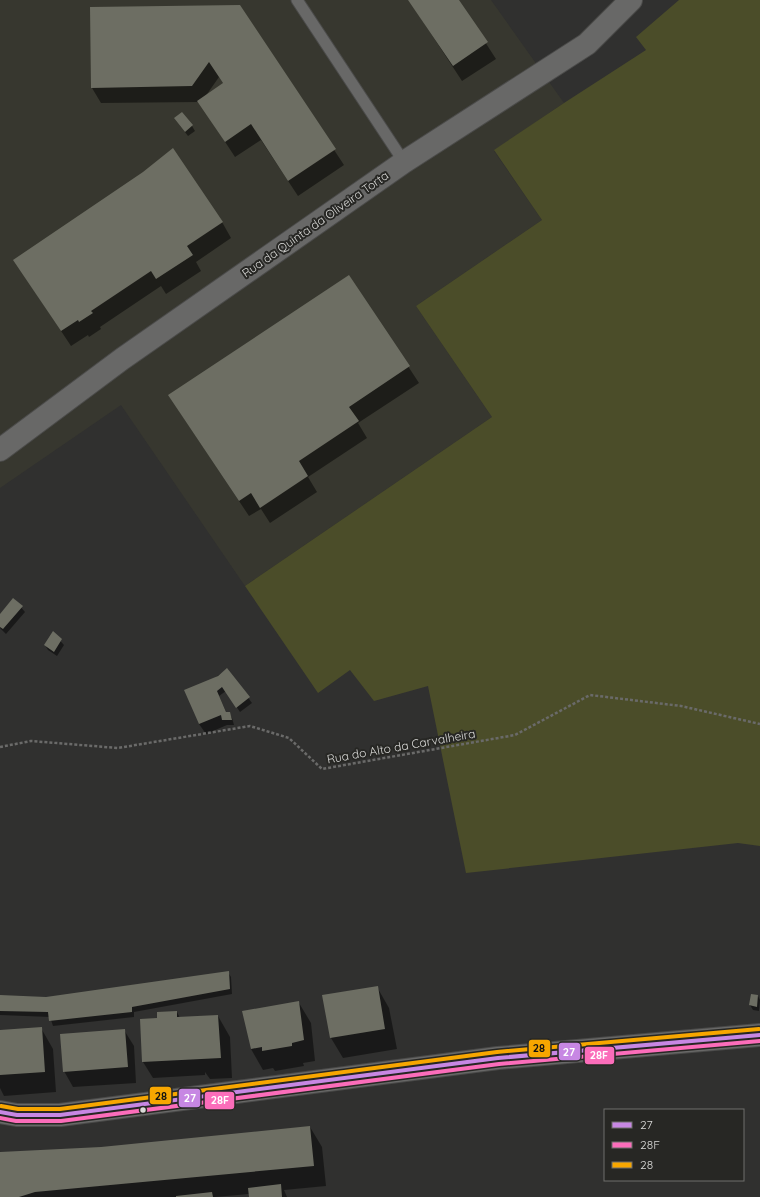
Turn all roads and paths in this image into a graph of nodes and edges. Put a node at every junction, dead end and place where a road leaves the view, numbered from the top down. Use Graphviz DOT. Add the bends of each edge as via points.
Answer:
graph roads {
  1 [pos="297,0"];
  2 [pos="631,0"];
  3 [pos="404,162"];
  4 [pos="0,450"];
  5 [pos="760,724"];
  6 [pos="0,747"];
  7 [pos="760,1035"];
  8 [pos="0,1112"];
  1 -- 3 [label="lane"];
  2 -- 3 [label="street, Rua da Quinta da Oliveira Torta" via="587,44"];
  3 -- 4 [label="street, Rua da Quinta da Oliveira Torta" via="122,359"];
  5 -- 6 [label="path, Rua do Alto da Carvalheira" via="681,706 590,695 515,735 322,769 289,738 250,726 118,748 31,741"];
  7 -- 8 [label="street" via="498,1058 60,1115 17,1116"];
}
